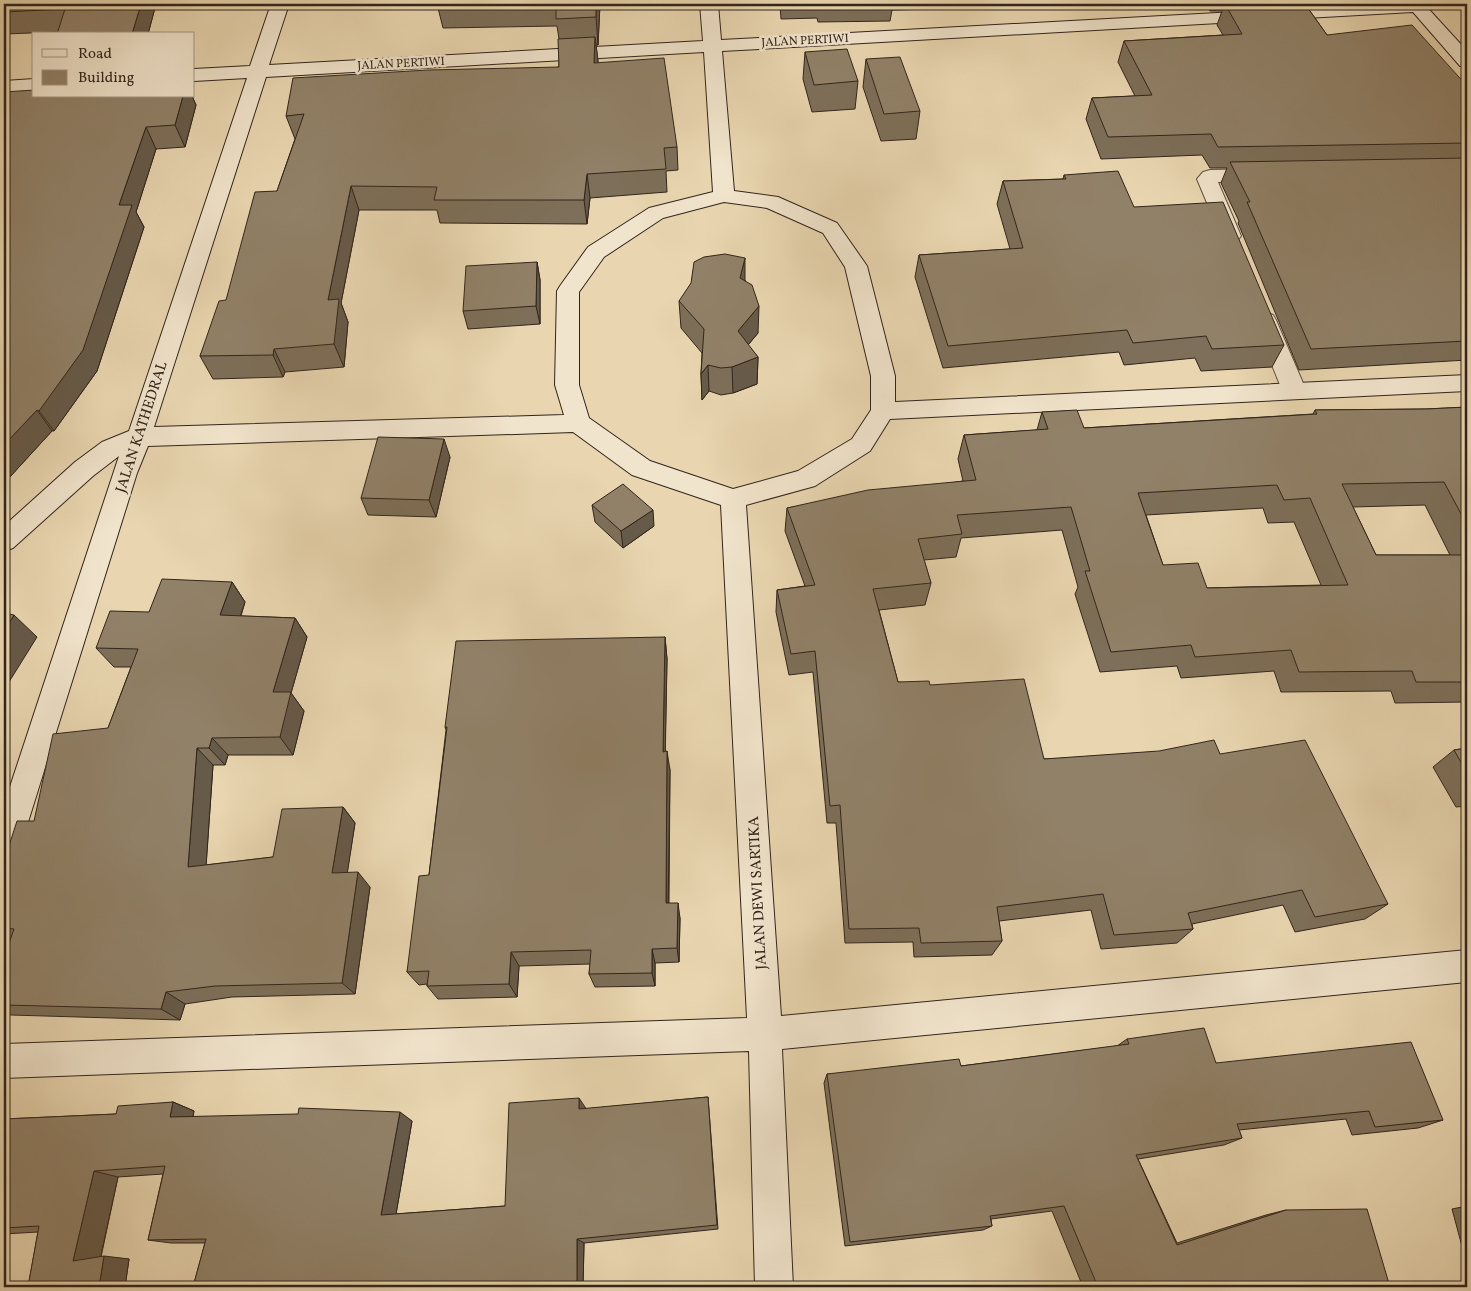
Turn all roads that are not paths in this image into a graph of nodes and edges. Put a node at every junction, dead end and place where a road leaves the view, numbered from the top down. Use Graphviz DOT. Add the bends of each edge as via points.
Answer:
graph roads {
  1 [pos="280,4"];
  2 [pos="709,4"];
  3 [pos="1416,5"];
  4 [pos="712,45"];
  5 [pos="1467,62"];
  6 [pos="258,72"];
  7 [pos="195,76"];
  8 [pos="32,85"];
  9 [pos="4,87"];
  10 [pos="1278,174"];
  11 [pos="724,196"];
  12 [pos="1237,253"];
  13 [pos="1256,299"];
  14 [pos="1467,383"];
  15 [pos="1294,390"];
  16 [pos="883,411"];
  17 [pos="578,423"];
  18 [pos="140,437"];
  19 [pos="733,499"];
  20 [pos="4,541"];
  21 [pos="4,851"];
  22 [pos="1467,966"];
  23 [pos="765,1034"];
  24 [pos="4,1061"];
  25 [pos="774,1287"];
  1 -- 6 [label="street, JALAN KATHEDRAL"];
  2 -- 4 [label="street"];
  3 -- 4 [label="street, JALAN PERTIWI"];
  3 -- 5 [label="street"];
  4 -- 6 [label="street, JALAN PERTIWI"];
  4 -- 11 [label="street"];
  6 -- 7 [label="street, JALAN PERTIWI"];
  6 -- 18 [label="street, JALAN KATHEDRAL"];
  8 -- 9 [label="street"];
  10 -- 12 [label="street" via="1210,176 1207,180"];
  11 -- 16 [label="street" via="772,202 830,228 856,266 883,376"];
  11 -- 17 [label="street" via="656,213 596,252 568,291 567,386"];
  13 -- 15 [label="street"];
  14 -- 15 [label="street"];
  15 -- 16 [label="street"];
  16 -- 19 [label="street" via="861,445 806,480"];
  17 -- 18 [label="street"];
  17 -- 19 [label="street" via="641,468"];
  18 -- 20 [label="street" via="111,450 84,469"];
  18 -- 21 [label="street, JALAN KATHEDRAL" via="125,473"];
  19 -- 23 [label="street, JALAN DEWI SARTIKA"];
  22 -- 23 [label="street"];
  23 -- 24 [label="street"];
  23 -- 25 [label="street, JALAN DEWI SARTIKA"];
}
